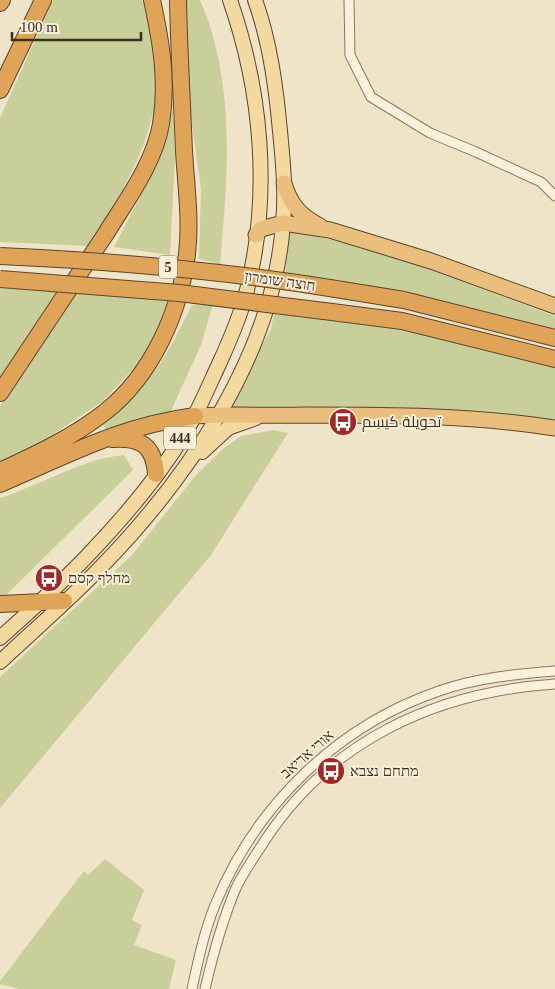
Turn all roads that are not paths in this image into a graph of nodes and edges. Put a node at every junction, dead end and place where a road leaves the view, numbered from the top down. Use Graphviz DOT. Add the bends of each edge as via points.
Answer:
graph roads {
  1 [pos="2,0"];
  2 [pos="43,0"];
  3 [pos="152,0"];
  4 [pos="178,0"];
  5 [pos="230,0"];
  6 [pos="255,0"];
  7 [pos="349,0"];
  8 [pos="0,3"];
  9 [pos="0,90"];
  10 [pos="284,183"];
  11 [pos="555,196"];
  12 [pos="283,223"];
  13 [pos="330,230"];
  14 [pos="256,235"];
  15 [pos="0,256"];
  16 [pos="0,279"];
  17 [pos="555,306"];
  18 [pos="555,338"];
  19 [pos="555,360"];
  20 [pos="0,393"];
  21 [pos="218,414"];
  22 [pos="195,416"];
  23 [pos="267,416"];
  24 [pos="555,428"];
  25 [pos="85,446"];
  26 [pos="156,474"];
  27 [pos="2,477"];
  28 [pos="173,484"];
  29 [pos="64,601"];
  30 [pos="0,604"];
  31 [pos="38,604"];
  32 [pos="0,638"];
  33 [pos="0,662"];
  34 [pos="555,671"];
  35 [pos="555,684"];
  36 [pos="192,989"];
  37 [pos="205,989"];
  1 -- 8 [label="highway"];
  2 -- 9 [label="highway"];
  3 -- 20 [label="highway" via="163,57 164,94 160,126 150,156 102,238"];
  4 -- 27 [label="highway" via="188,233 184,274 174,309 147,365 107,411"];
  5 -- 14 [label="main road, 444" via="249,63 258,118 260,158"];
  6 -- 10 [label="main road, 444" via="271,64"];
  7 -- 11 [label="street" via="350,54 371,97 430,133 541,182"];
  10 -- 12 [label="main road, 444"];
  10 -- 13 [label="highway" via="297,210"];
  12 -- 13 [label="highway"];
  12 -- 14 [label="highway" via="261,229"];
  12 -- 21 [label="main road, 444" via="266,316 251,353"];
  13 -- 17 [label="highway" via="431,261"];
  14 -- 22 [label="main road, 444" via="240,314"];
  15 -- 18 [label="highway, חוצה שומרון / 5, bridge" via="150,265 261,277 404,300"];
  16 -- 19 [label="highway, חוצה שומרון / 5, bridge" via="179,293 402,321"];
  21 -- 22 [label="highway"];
  21 -- 23 [label="highway"];
  21 -- 28 [label="main road, 444"];
  22 -- 25 [label="highway" via="140,426"];
  22 -- 26 [label="main road, 444"];
  23 -- 24 [label="highway" via="458,417 507,420"];
  23 -- 28 [label="main road" via="237,424 219,434"];
  25 -- 26 [label="highway" via="121,438 142,443 152,454"];
  25 -- 27 [label="highway"];
  26 -- 31 [label="main road, 444" via="90,554"];
  28 -- 29 [label="main road, 444" via="100,569"];
  29 -- 31 [label="highway"];
  29 -- 33 [label="main road, 444"];
  30 -- 31 [label="highway"];
  31 -- 32 [label="main road, 444"];
  34 -- 36 [label="street, אורי אריאב" via="517,674 440,691 373,721 312,766 262,820 232,867 202,941"];
  35 -- 37 [label="street, אורי אריאב" via="519,686 444,703 380,732 320,776 273,827 244,873 226,911"];
}
